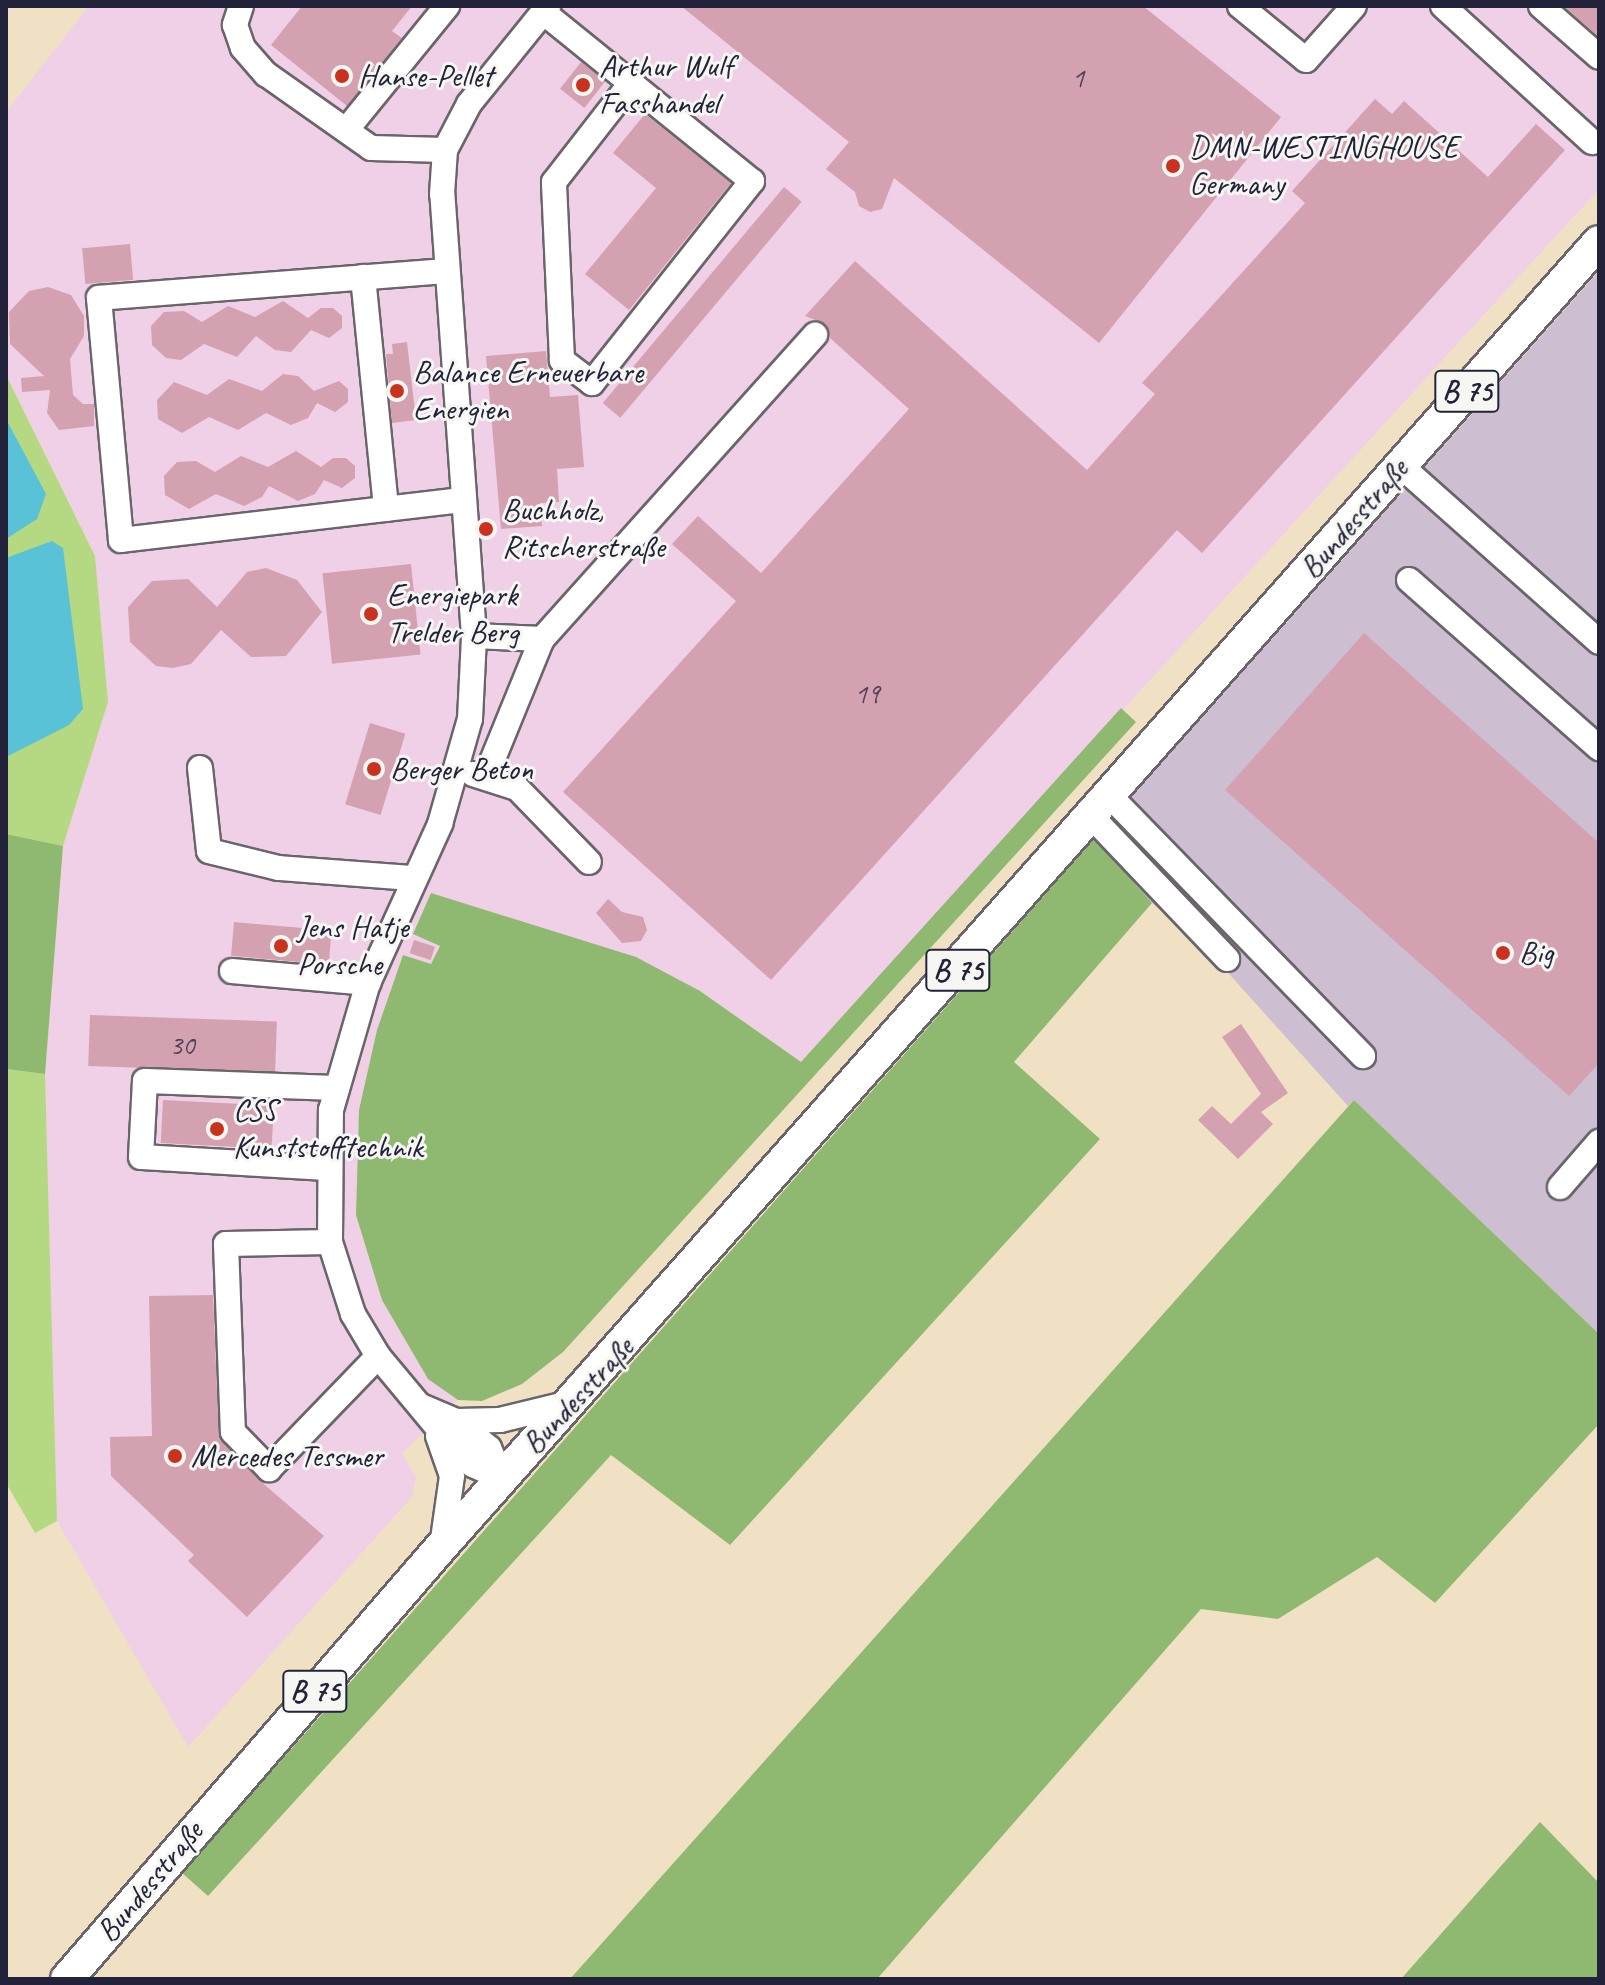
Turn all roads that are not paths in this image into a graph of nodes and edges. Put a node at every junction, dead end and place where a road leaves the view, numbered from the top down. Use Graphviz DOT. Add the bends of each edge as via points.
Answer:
graph roads {
  1 [pos="241,6"];
  2 [pos="447,6"];
  3 [pos="1240,6"];
  4 [pos="1443,6"];
  5 [pos="1541,6"];
  6 [pos="546,9"];
  7 [pos="1346,15"];
  8 [pos="1599,57"];
  9 [pos="631,83"];
  10 [pos="347,129"];
  11 [pos="1592,142"];
  12 [pos="445,150"];
  13 [pos="1599,242"];
  14 [pos="447,271"];
  15 [pos="363,277"];
  16 [pos="815,335"];
  17 [pos="1401,466"];
  18 [pos="463,500"];
  19 [pos="386,509"];
  20 [pos="1409,580"];
  21 [pos="474,636"];
  22 [pos="542,639"];
  23 [pos="1599,642"];
  24 [pos="1599,748"];
  25 [pos="200,768"];
  26 [pos="459,771"];
  27 [pos="486,776"];
  28 [pos="1101,806"];
  29 [pos="589,862"];
  30 [pos="413,878"];
  31 [pos="1227,959"];
  32 [pos="232,971"];
  33 [pos="368,983"];
  34 [pos="1363,1056"];
  35 [pos="337,1088"];
  36 [pos="1599,1142"];
  37 [pos="327,1168"];
  38 [pos="1560,1187"];
  39 [pos="330,1242"];
  40 [pos="378,1356"];
  41 [pos="571,1402"];
  42 [pos="421,1406"];
  43 [pos="457,1421"];
  44 [pos="502,1478"];
  45 [pos="442,1546"];
  46 [pos="67,1979"];
  1 -- 10 [label="street" via="235,25 243,48 266,74"];
  2 -- 10 [label="street"];
  3 -- 7 [label="street" via="1306,60"];
  4 -- 11 [label="street"];
  5 -- 8 [label="street"];
  6 -- 9 [label="street"];
  6 -- 12 [label="street" via="469,104"];
  9 -- 9 [label="street" via="554,182 562,360 592,383 752,181"];
  10 -- 12 [label="street" via="371,148"];
  12 -- 14 [label="street"];
  13 -- 17 [label="main road, Bundesstraße / B 75"];
  14 -- 15 [label="street"];
  14 -- 18 [label="street"];
  15 -- 19 [label="street"];
  15 -- 19 [label="street" via="99,298 121,540"];
  16 -- 22 [label="street"];
  17 -- 23 [label="street"];
  17 -- 28 [label="main road, Bundesstraße / B 75"];
  18 -- 19 [label="street"];
  18 -- 21 [label="street"];
  20 -- 24 [label="street"];
  21 -- 22 [label="street"];
  21 -- 26 [label="street" via="470,719"];
  22 -- 27 [label="street"];
  25 -- 30 [label="street" via="209,851 279,868"];
  26 -- 27 [label="street"];
  26 -- 30 [label="street"];
  27 -- 29 [label="street" via="517,788"];
  28 -- 31 [label="street"];
  28 -- 34 [label="street"];
  28 -- 41 [label="main road, Bundesstraße / B 75"];
  30 -- 33 [label="street"];
  32 -- 33 [label="street"];
  33 -- 35 [label="street"];
  35 -- 37 [label="street"];
  35 -- 37 [label="street" via="145,1081 141,1157"];
  36 -- 38 [label="street"];
  37 -- 39 [label="street"];
  39 -- 40 [label="street" via="353,1314"];
  39 -- 40 [label="street" via="226,1244 233,1432 269,1469"];
  40 -- 42 [label="street"];
  41 -- 43 [label="street" via="516,1417"];
  41 -- 44 [label="main road, Bundesstraße / B 75"];
  42 -- 43 [label="street"];
  42 -- 44 [label="street" via="473,1465"];
  42 -- 45 [label="street" via="450,1465"];
  43 -- 44 [label="street" via="489,1448"];
  44 -- 45 [label="main road, Bundesstraße / B 75"];
  45 -- 46 [label="main road, Bundesstraße / B 75"];
}
